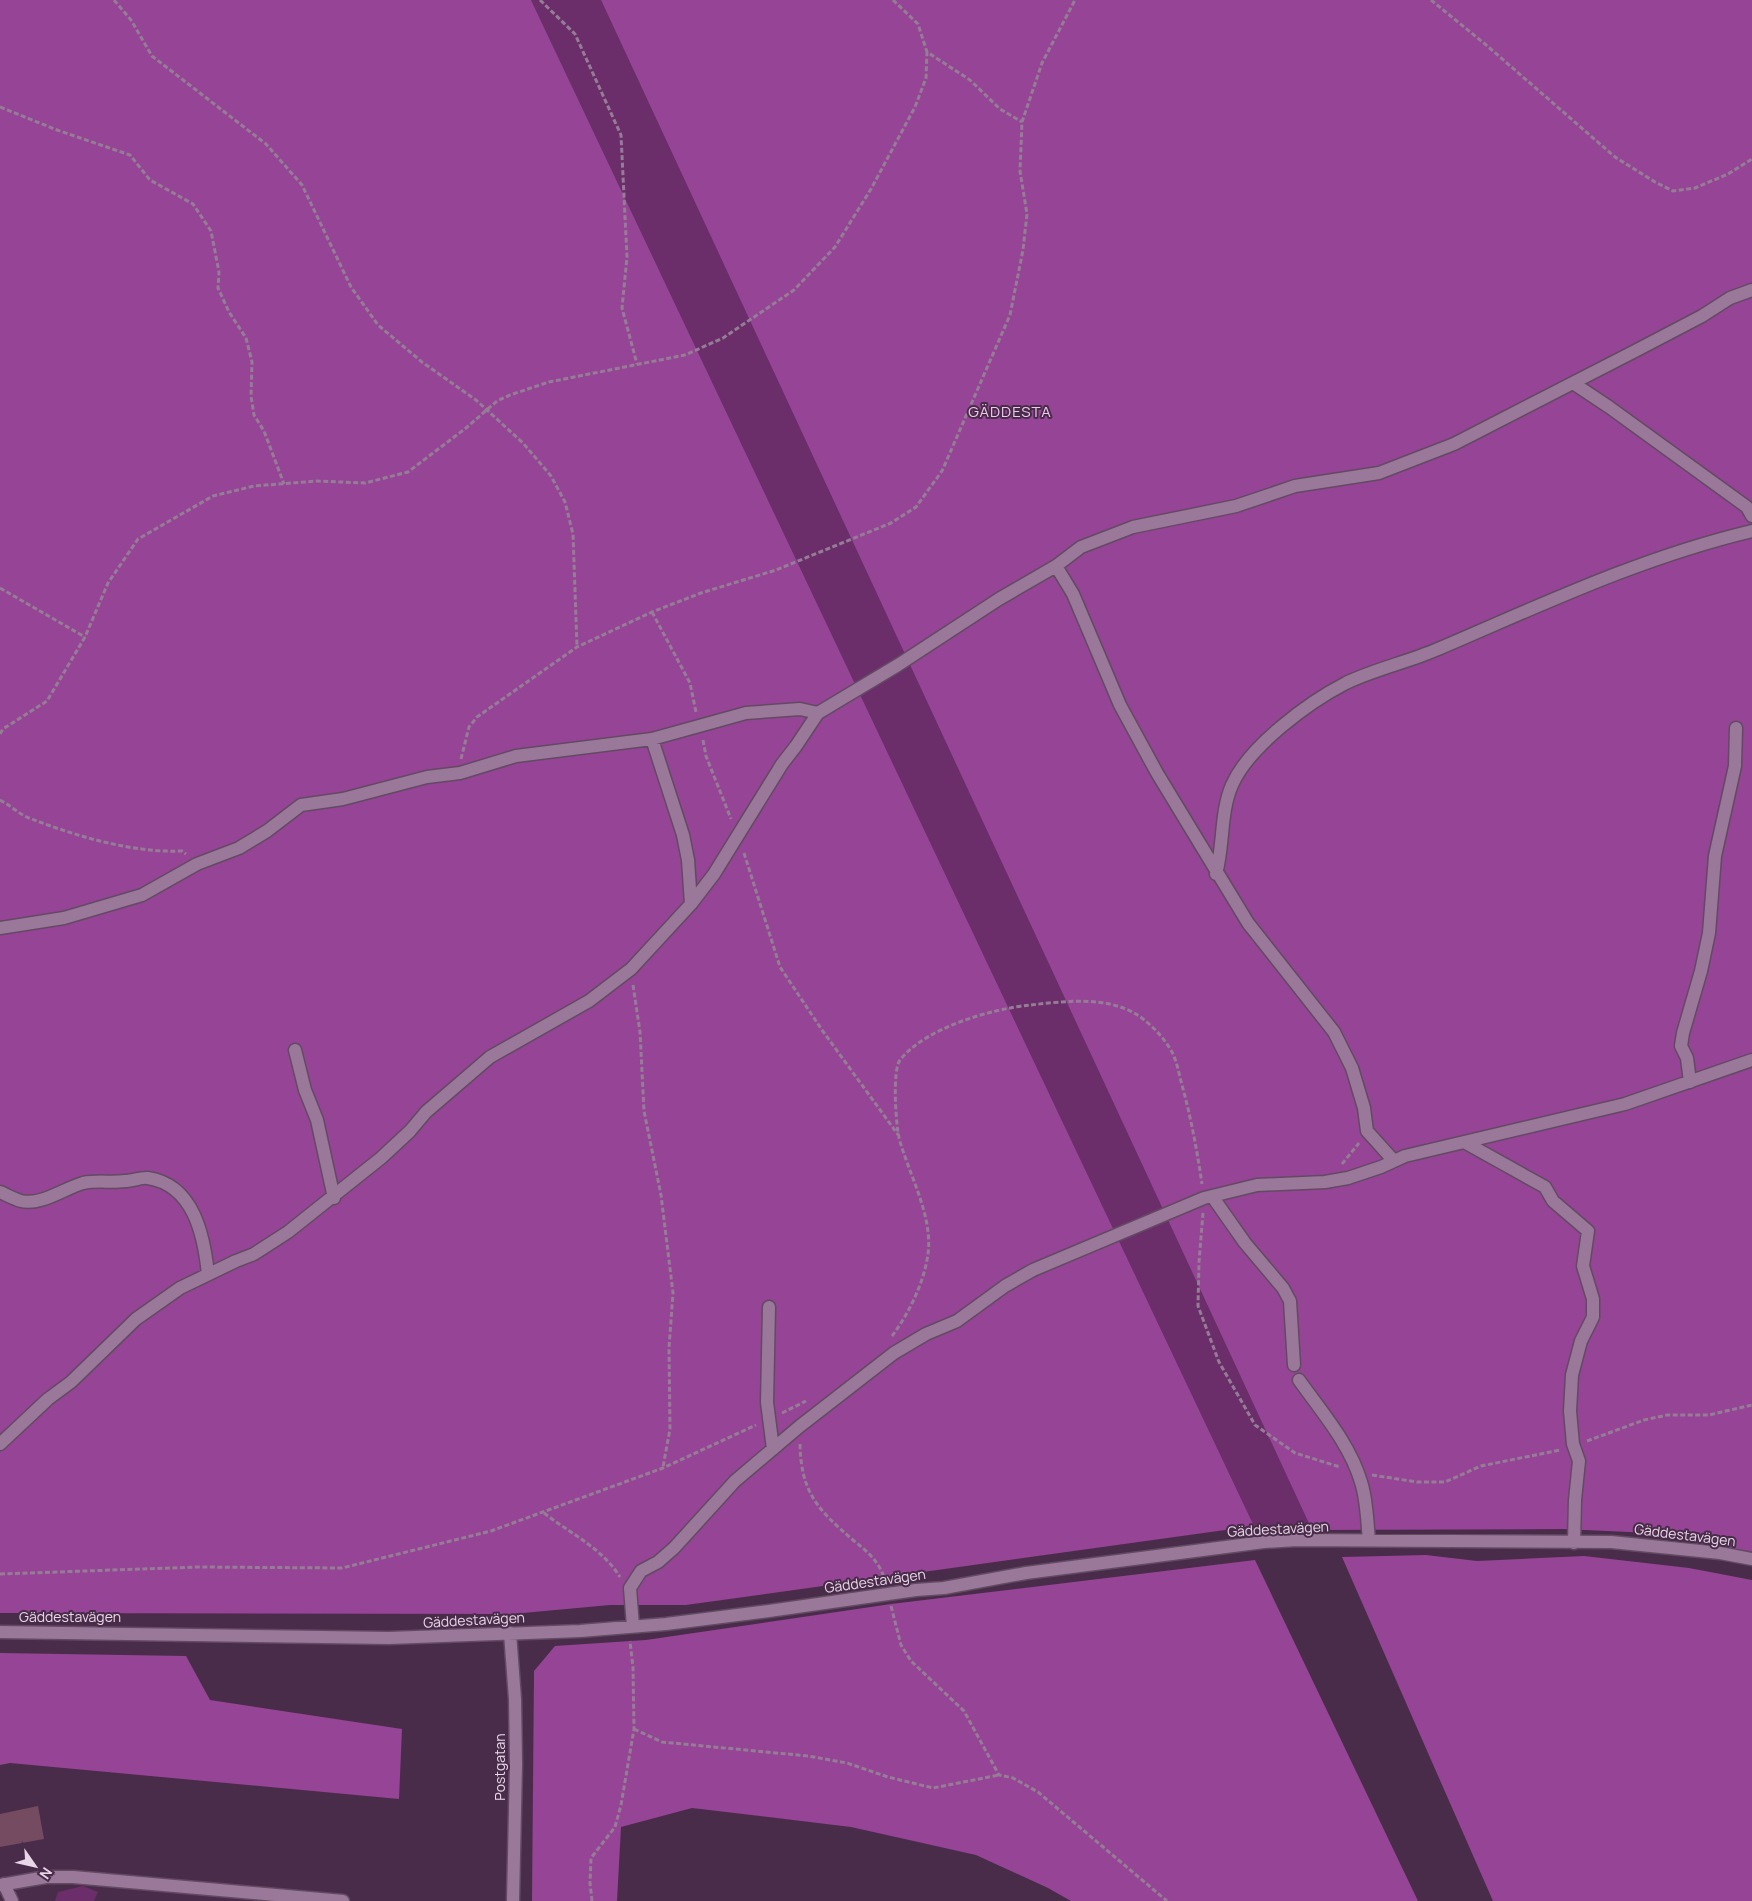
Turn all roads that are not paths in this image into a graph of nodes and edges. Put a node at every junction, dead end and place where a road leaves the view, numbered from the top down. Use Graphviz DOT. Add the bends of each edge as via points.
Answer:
graph roads {
  1 [pos="1752,290"];
  2 [pos="1573,383"];
  3 [pos="1752,516"];
  4 [pos="1752,532"];
  5 [pos="1056,566"];
  6 [pos="818,713"];
  7 [pos="1736,728"];
  8 [pos="652,739"];
  9 [pos="1216,874"];
  10 [pos="691,904"];
  11 [pos="0,928"];
  12 [pos="295,1050"];
  13 [pos="1752,1060"];
  14 [pos="1690,1082"];
  15 [pos="1466,1143"];
  16 [pos="1394,1161"];
  17 [pos="0,1192"];
  18 [pos="1208,1197"];
  19 [pos="334,1198"];
  20 [pos="208,1274"];
  21 [pos="769,1307"];
  22 [pos="1294,1365"];
  23 [pos="1299,1380"];
  24 [pos="0,1444"];
  25 [pos="773,1449"];
  26 [pos="1369,1540"];
  27 [pos="1574,1543"];
  28 [pos="1752,1559"];
  29 [pos="633,1626"];
  30 [pos="0,1632"];
  31 [pos="510,1633"];
  32 [pos="2,1885"];
  33 [pos="284,1898"];
  34 [pos="12,1901"];
  35 [pos="343,1901"];
  36 [pos="513,1901"];
  1 -- 2 [label="street" via="1730,298"];
  2 -- 3 [label="street" via="1746,507"];
  2 -- 5 [label="street" via="1454,444 1379,473 1295,486 1236,506 1133,527 1081,547"];
  4 -- 9 [label="street" via="1723,538 1616,573 1438,649 1346,684 1272,734 1232,785 1224,814 1221,856"];
  5 -- 6 [label="street"];
  5 -- 9 [label="street" via="1073,594 1120,705"];
  6 -- 8 [label="street" via="800,709 746,713"];
  6 -- 10 [label="street"];
  7 -- 14 [label="street" via="1736,766 1715,856 1709,933 1681,1046 1687,1058"];
  8 -- 10 [label="street" via="683,835"];
  8 -- 11 [label="street" via="516,756 460,773 427,777 343,799 301,805 239,848 197,864 142,894 64,918"];
  9 -- 16 [label="street" via="1248,923 1342,1044 1357,1084 1367,1131"];
  10 -- 19 [label="street" via="631,969 589,1001 490,1057 442,1097 381,1158"];
  12 -- 19 [label="street" via="317,1120"];
  13 -- 14 [label="street"];
  14 -- 15 [label="street" via="1625,1104 1590,1110"];
  15 -- 16 [label="street"];
  15 -- 27 [label="street" via="1545,1187 1553,1202 1588,1231 1583,1266 1593,1299 1593,1317 1581,1342 1572,1375 1570,1411 1579,1461 1574,1500"];
  16 -- 18 [label="street" via="1348,1178 1257,1185"];
  17 -- 20 [label="street" via="22,1201 33,1201 83,1183 146,1178 162,1181 193,1211 204,1238"];
  18 -- 22 [label="street" via="1283,1288 1290,1301"];
  18 -- 25 [label="street" via="1033,1270 1005,1286 957,1321 894,1353"];
  19 -- 20 [label="street" via="254,1254"];
  20 -- 24 [label="street" via="180,1288 136,1319"];
  21 -- 25 [label="street" via="767,1402"];
  23 -- 26 [label="street" via="1343,1444 1362,1483"];
  25 -- 29 [label="street" via="735,1481 674,1548 641,1571 630,1588"];
  26 -- 27 [label="street, Gäddestavägen"];
  26 -- 29 [label="street, Gäddestavägen" via="1264,1542 1026,1573 944,1588"];
  27 -- 28 [label="street, Gäddestavägen" via="1612,1542"];
  29 -- 31 [label="street, Gäddestavägen"];
  30 -- 31 [label="street, Gäddestavägen" via="389,1638"];
  31 -- 36 [label="street, Postgatan" via="516,1764"];
  32 -- 33 [label="street" via="46,1877 74,1877"];
  32 -- 34 [label="street"];
  33 -- 35 [label="street"];
}
